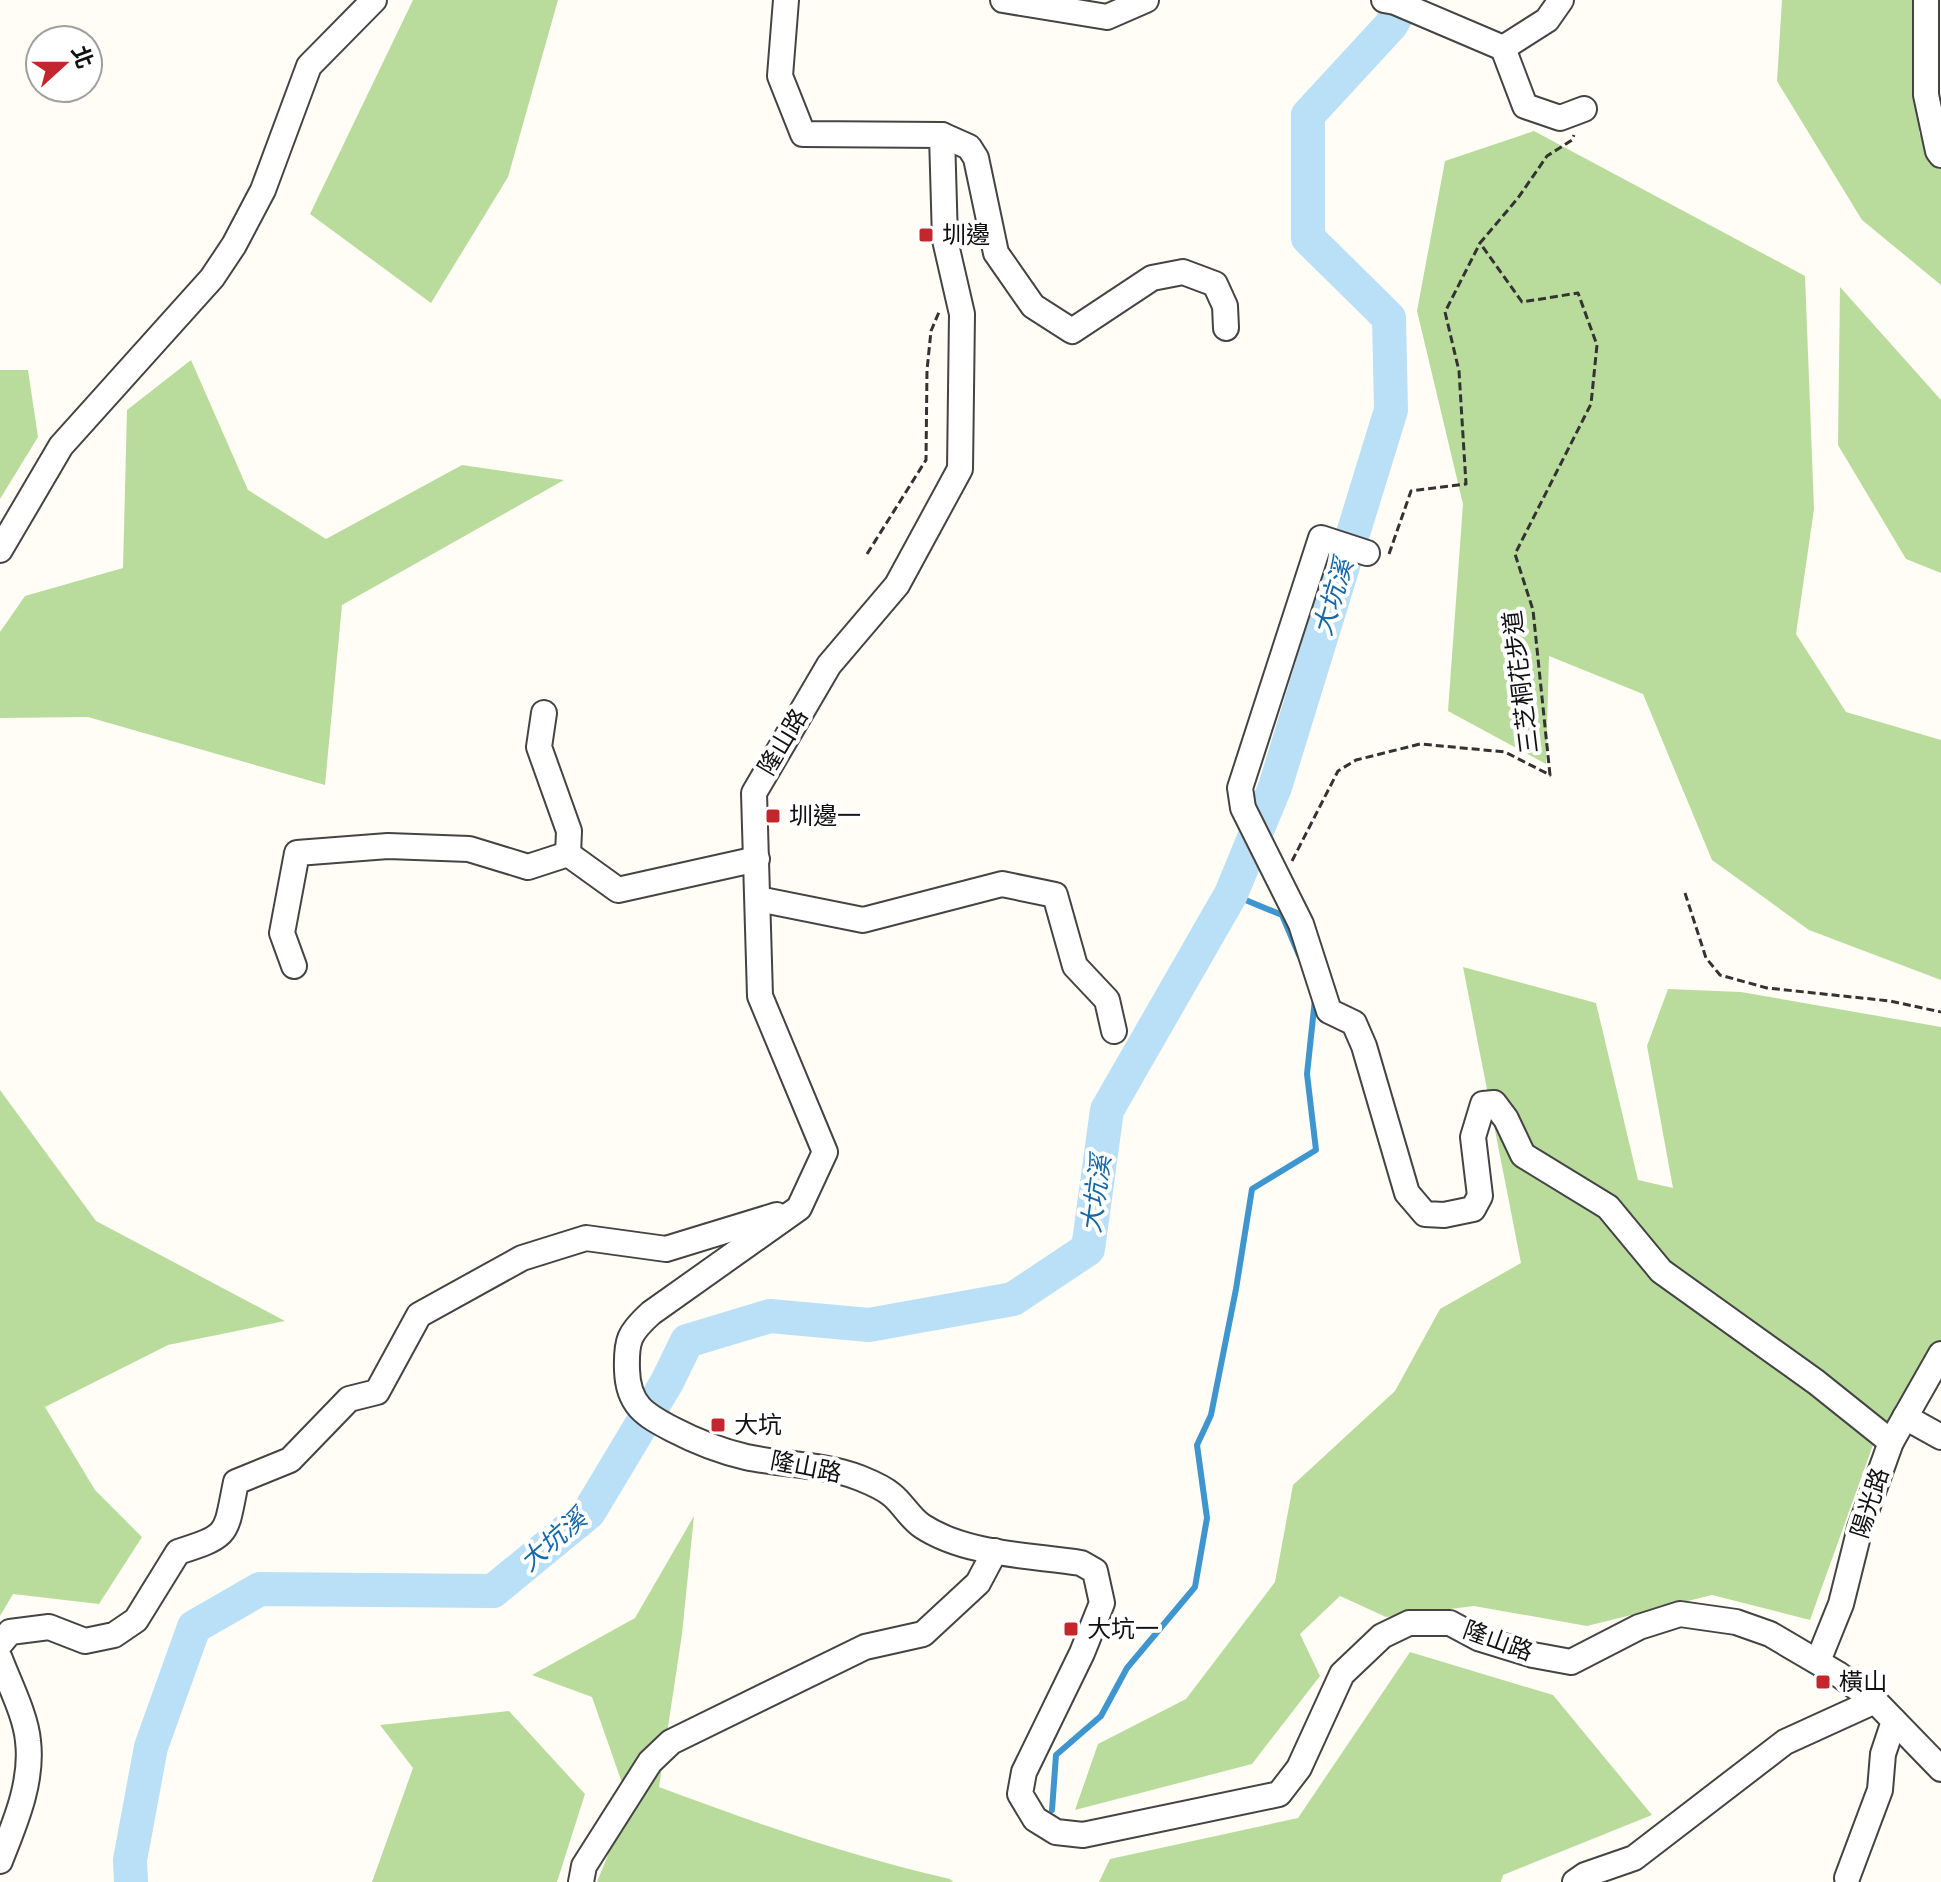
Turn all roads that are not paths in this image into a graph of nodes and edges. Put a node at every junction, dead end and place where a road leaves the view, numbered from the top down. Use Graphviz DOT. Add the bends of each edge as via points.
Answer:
graph roads {
  1 [pos="374,0"];
  2 [pos="786,0"];
  3 [pos="1003,0"];
  4 [pos="1146,0"];
  5 [pos="1561,0"];
  6 [pos="1926,0"];
  7 [pos="1390,1"];
  8 [pos="1503,48"];
  9 [pos="1584,109"];
  10 [pos="942,135"];
  11 [pos="1941,155"];
  12 [pos="1226,328"];
  13 [pos="0,550"];
  14 [pos="1367,553"];
  15 [pos="544,713"];
  16 [pos="568,854"];
  17 [pos="757,859"];
  18 [pos="758,899"];
  19 [pos="294,966"];
  20 [pos="1114,1031"];
  21 [pos="799,1208"];
  22 [pos="1941,1354"];
  23 [pos="1905,1417"];
  24 [pos="1941,1437"];
  25 [pos="1891,1442"];
  26 [pos="995,1551"];
  27 [pos="0,1644"];
  28 [pos="0,1659"];
  29 [pos="1818,1661"];
  30 [pos="1875,1701"];
  31 [pos="1894,1721"];
  32 [pos="1941,1769"];
  33 [pos="0,1861"];
  34 [pos="1847,1878"];
  35 [pos="581,1882"];
  36 [pos="1575,1882"];
  1 -- 13 [label="street" via="309,66 263,190 212,278 61,446"];
  2 -- 10 [label="street" via="780,76 803,134"];
  3 -- 4 [label="street" via="1107,17"];
  5 -- 8 [label="street" via="1547,20"];
  6 -- 11 [label="street" via="1926,95"];
  7 -- 8 [label="street"];
  8 -- 9 [label="street" via="1525,106 1560,118"];
  10 -- 12 [label="street" via="969,147 976,158 996,253 1033,306 1072,331 1152,278 1183,272 1215,284 1225,306"];
  10 -- 17 [label="street, 隆山路" via="945,240 962,314 960,469 897,585 829,665 754,793"];
  14 -- 25 [label="street" via="1321,538 1240,788 1243,808 1301,924 1329,1011 1354,1023 1364,1046 1407,1193 1425,1214 1473,1209 1480,1196 1473,1137 1483,1104 1494,1103 1523,1155 1608,1207 1661,1271"];
  15 -- 16 [label="street" via="539,747 569,831"];
  16 -- 17 [label="street" via="618,890"];
  16 -- 19 [label="street" via="528,867 469,849 388,846 297,853 282,933"];
  17 -- 18 [label="street, 隆山路"];
  18 -- 20 [label="street" via="863,920 1002,884 1055,895 1075,966 1107,1000"];
  18 -- 21 [label="street, 隆山路" via="760,996 825,1152"];
  21 -- 26 [label="street, 隆山路" via="632,1330 627,1379 634,1398 644,1414 689,1438 746,1457 859,1477 891,1494 921,1525 970,1548"];
  21 -- 27 [label="street" via="666,1249 586,1238 522,1258 419,1315 377,1392 349,1399 290,1460 236,1482 227,1526 214,1540 178,1552 136,1620 114,1635 85,1641 49,1627 10,1632"];
  22 -- 23 [label="street, 陽光路"];
  23 -- 24 [label="street"];
  23 -- 25 [label="street, 陽光路"];
  25 -- 29 [label="street, 陽光路"];
  26 -- 29 [label="street, 隆山路" via="1081,1563 1095,1571 1099,1587 1102,1603 1024,1772 1020,1794 1035,1819 1056,1832 1083,1835 1279,1794 1299,1768 1342,1674 1382,1636 1409,1623 1450,1623 1478,1638 1571,1662 1639,1627 1680,1614 1736,1622"];
  26 -- 35 [label="street" via="978,1583 923,1634 865,1647 671,1742 650,1762 584,1866"];
  28 -- 33 [label="street" via="28,1738 29,1765"];
  29 -- 30 [label="street, 隆山路"];
  30 -- 31 [label="street, 隆山路"];
  30 -- 36 [label="street" via="1785,1742 1634,1858"];
  31 -- 32 [label="street, 隆山路"];
  31 -- 34 [label="street" via="1883,1754 1880,1790"];
}
